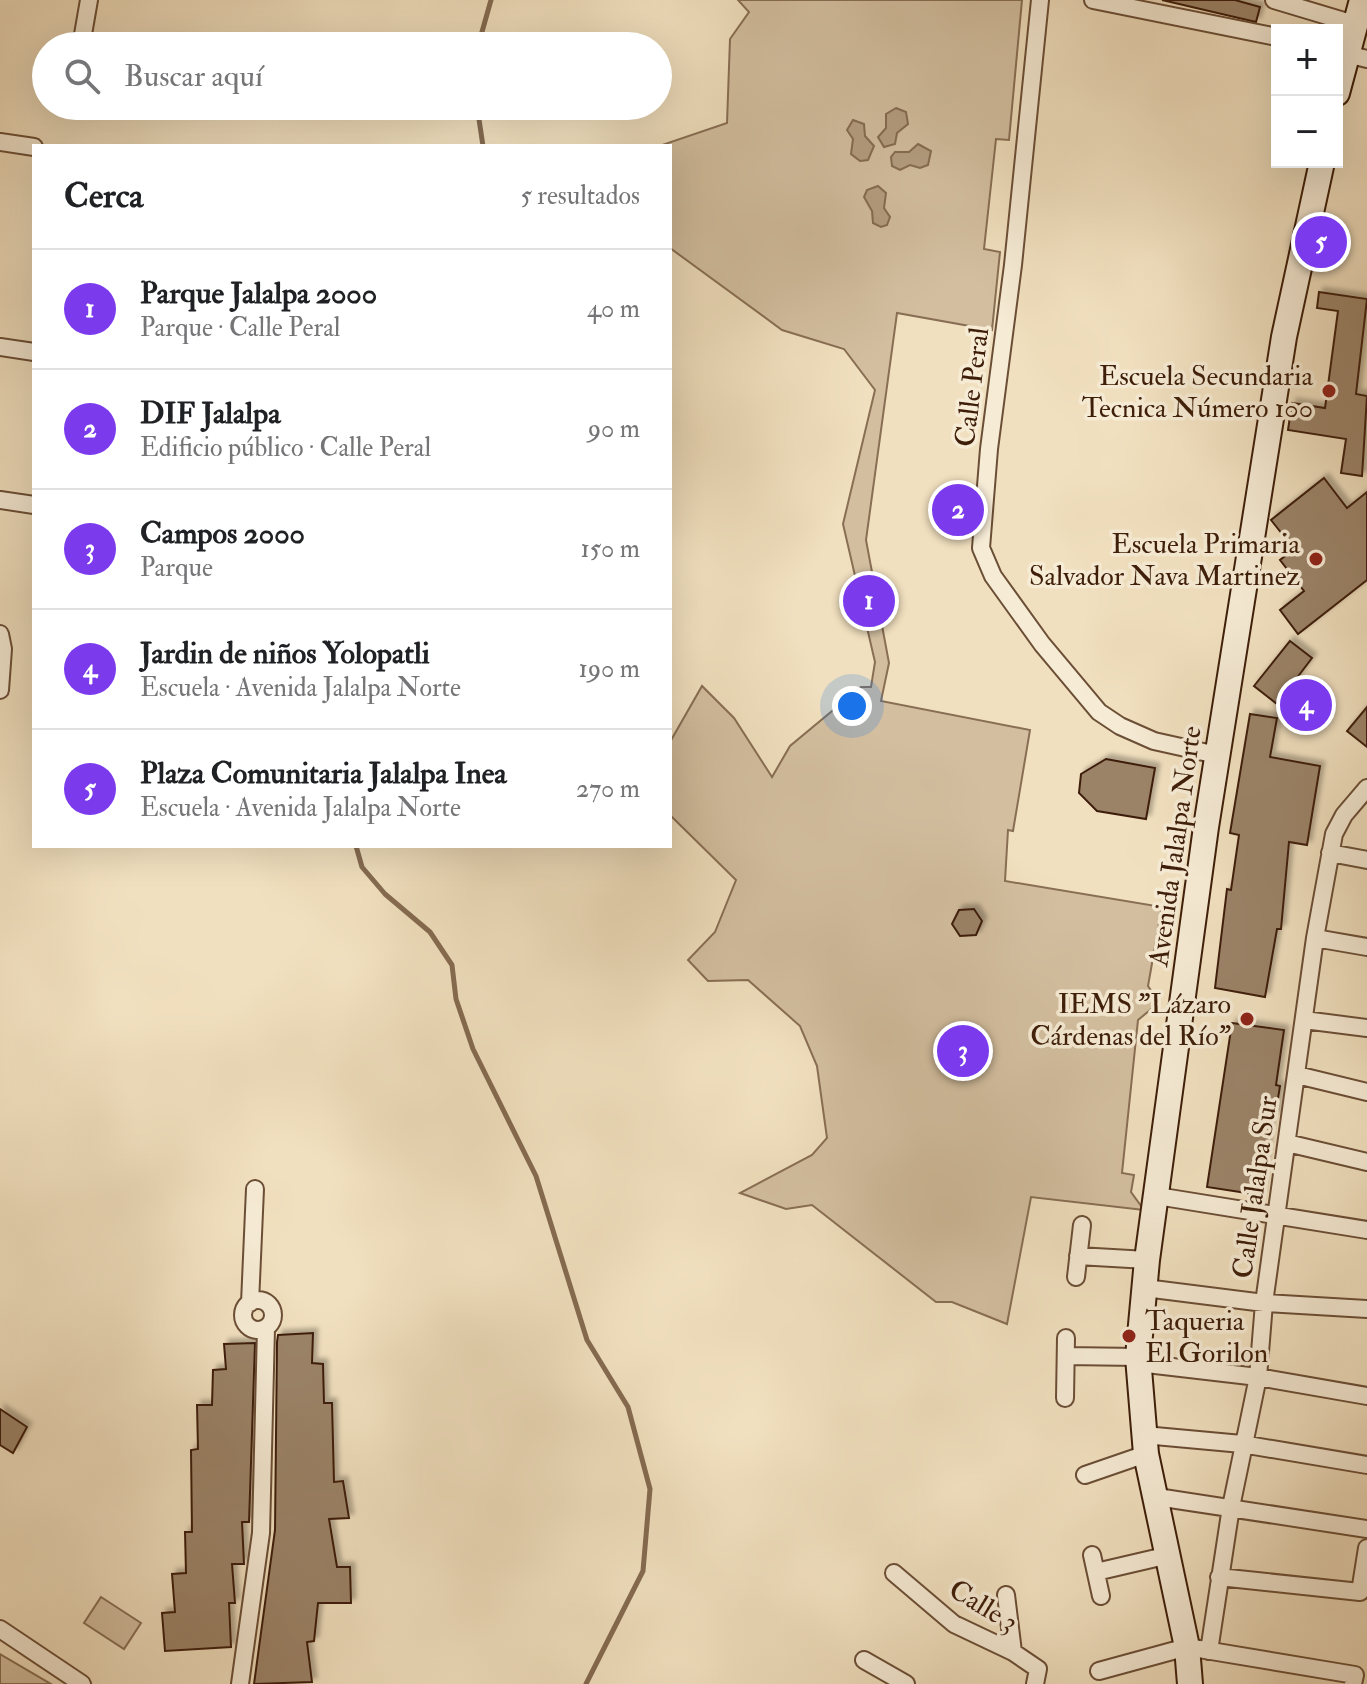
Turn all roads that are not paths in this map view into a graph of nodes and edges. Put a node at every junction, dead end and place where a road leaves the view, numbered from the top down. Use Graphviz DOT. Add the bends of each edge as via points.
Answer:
graph roads {
  1 [pos="89,0"];
  2 [pos="1040,0"];
  3 [pos="1093,0"];
  4 [pos="1274,0"];
  5 [pos="1362,0"];
  6 [pos="1354,24"];
  7 [pos="83,32"];
  8 [pos="1271,36"];
  9 [pos="1350,55"];
  10 [pos="1343,75"];
  11 [pos="0,142"];
  12 [pos="32,147"];
  13 [pos="1321,168"];
  14 [pos="0,347"];
  15 [pos="32,352"];
  16 [pos="0,500"];
  17 [pos="32,505"];
  18 [pos="0,634"];
  19 [pos="0,690"];
  20 [pos="1217,755"];
  21 [pos="1367,788"];
  22 [pos="1330,853"];
  23 [pos="1367,860"];
  24 [pos="1315,938"];
  25 [pos="1367,947"];
  26 [pos="1304,1020"];
  27 [pos="1367,1028"];
  28 [pos="1297,1075"];
  29 [pos="1367,1092"];
  30 [pos="1287,1143"];
  31 [pos="1367,1162"];
  32 [pos="255,1189"];
  33 [pos="1157,1196"];
  34 [pos="1277,1216"];
  35 [pos="1082,1225"];
  36 [pos="1367,1230"];
  37 [pos="1078,1256"];
  38 [pos="1147,1260"];
  39 [pos="1076,1277"];
  40 [pos="1145,1288"];
  41 [pos="1264,1303"];
  42 [pos="1367,1309"];
  43 [pos="1066,1338"];
  44 [pos="1066,1356"];
  45 [pos="1138,1360"];
  46 [pos="1258,1377"];
  47 [pos="1367,1396"];
  48 [pos="1065,1398"];
  49 [pos="1145,1444"];
  50 [pos="1242,1444"];
  51 [pos="1367,1465"];
  52 [pos="1085,1475"];
  53 [pos="1157,1497"];
  54 [pos="1231,1507"];
  55 [pos="1367,1529"];
  56 [pos="1367,1548"];
  57 [pos="1169,1555"];
  58 [pos="894,1573"];
  59 [pos="1219,1577"];
  60 [pos="1006,1595"];
  61 [pos="1101,1596"];
  62 [pos="0,1629"];
  63 [pos="1198,1649"];
  64 [pos="1013,1652"];
  65 [pos="864,1660"];
  66 [pos="1099,1671"];
  67 [pos="1354,1679"];
  68 [pos="903,1683"];
  69 [pos="82,1684"];
  70 [pos="240,1684"];
  71 [pos="1035,1684"];
  72 [pos="1190,1684"];
  1 -- 7 [label="street"];
  2 -- 20 [label="street, Calle Peral" via="981,548 993,576 1099,712 1154,741"];
  3 -- 8 [label="street"];
  4 -- 6 [label="street"];
  5 -- 6 [label="street"];
  6 -- 9 [label="street"];
  9 -- 10 [label="street"];
  11 -- 12 [label="street"];
  13 -- 20 [label="street, Avenida Jalalpa Norte" via="1281,351"];
  14 -- 15 [label="street"];
  16 -- 17 [label="street"];
  18 -- 19 [label="street"];
  20 -- 33 [label="street, Avenida Jalalpa Norte"];
  21 -- 22 [label="street, Calle Jalalpa Sur" via="1344,815"];
  22 -- 23 [label="street"];
  22 -- 24 [label="street, Calle Jalalpa Sur"];
  24 -- 25 [label="street"];
  24 -- 26 [label="street, Calle Jalalpa Sur"];
  26 -- 27 [label="street"];
  26 -- 28 [label="street, Calle Jalalpa Sur"];
  28 -- 29 [label="street"];
  28 -- 30 [label="street, Calle Jalalpa Sur"];
  30 -- 31 [label="street"];
  30 -- 34 [label="street, Calle Jalalpa Sur"];
  32 -- 70 [label="street" via="250,1303 244,1321 251,1328 266,1328 261,1533"];
  33 -- 34 [label="street"];
  33 -- 38 [label="street, Avenida Jalalpa Norte"];
  34 -- 36 [label="street"];
  34 -- 41 [label="street, Calle Jalalpa Sur"];
  35 -- 37 [label="street"];
  37 -- 38 [label="street"];
  37 -- 39 [label="street"];
  38 -- 40 [label="street, Avenida Jalalpa Norte"];
  40 -- 41 [label="street"];
  40 -- 45 [label="street, Avenida Jalalpa Norte"];
  41 -- 42 [label="street"];
  41 -- 46 [label="street, Calle Jalalpa Sur"];
  43 -- 44 [label="street"];
  44 -- 45 [label="street"];
  44 -- 48 [label="street"];
  45 -- 46 [label="street"];
  45 -- 49 [label="street, Avenida Jalalpa Norte"];
  46 -- 47 [label="street"];
  46 -- 50 [label="street, Calle Jalalpa Sur"];
  49 -- 50 [label="street"];
  49 -- 52 [label="street"];
  49 -- 53 [label="street, Avenida Jalalpa Norte"];
  50 -- 51 [label="street"];
  50 -- 54 [label="street, Calle Jalalpa Sur"];
  53 -- 54 [label="street"];
  53 -- 57 [label="street, Avenida Jalalpa Norte"];
  54 -- 55 [label="street"];
  54 -- 59 [label="street, Calle Jalalpa Sur"];
  56 -- 59 [label="street" via="1360,1592"];
  57 -- 61 [label="street" via="1094,1563"];
  57 -- 63 [label="street, Avenida Jalalpa Norte"];
  58 -- 64 [label="street, Calle 3" via="954,1624"];
  59 -- 63 [label="street, Calle Jalalpa Sur"];
  60 -- 64 [label="street"];
  62 -- 69 [label="street"];
  63 -- 66 [label="street"];
  63 -- 67 [label="street"];
  63 -- 72 [label="street, Avenida Jalalpa Norte"];
  64 -- 71 [label="street, Calle 3" via="1038,1669"];
  65 -- 68 [label="street"];
}
